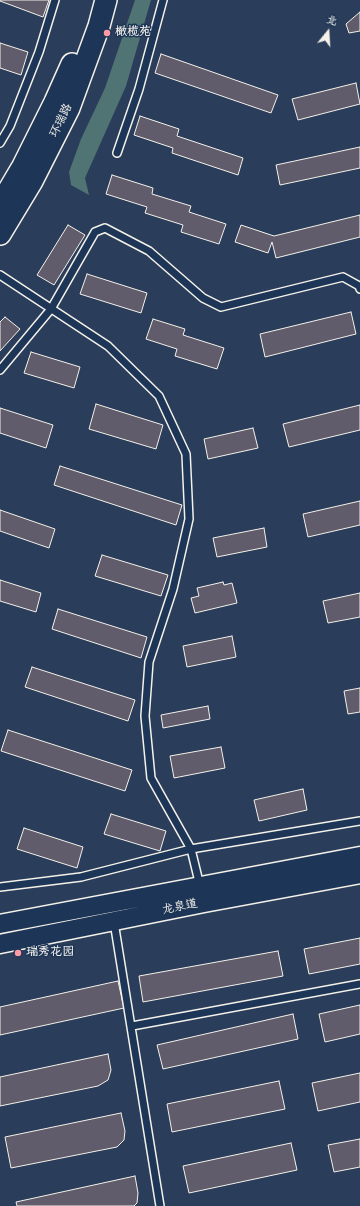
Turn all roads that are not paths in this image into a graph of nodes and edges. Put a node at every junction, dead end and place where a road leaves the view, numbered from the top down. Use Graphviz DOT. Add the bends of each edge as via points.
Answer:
graph roads {
  1 [pos="55,0"];
  2 [pos="92,0"];
  3 [pos="106,0"];
  4 [pos="163,0"];
  5 [pos="0,143"];
  6 [pos="117,153"];
  7 [pos="0,205"];
  8 [pos="0,234"];
  9 [pos="0,275"];
  10 [pos="360,289"];
  11 [pos="51,309"];
  12 [pos="0,370"];
  13 [pos="360,821"];
  14 [pos="191,849"];
  15 [pos="360,856"];
  16 [pos="360,874"];
  17 [pos="0,887"];
  18 [pos="202,895"];
  19 [pos="114,921"];
  20 [pos="0,924"];
  21 [pos="0,944"];
  22 [pos="360,984"];
  23 [pos="132,1026"];
  24 [pos="160,1206"];
  1 -- 5 [label="lane" via="36,60 10,126"];
  2 -- 7 [label="main road, 环瑞路" via="72,64 55,102"];
  3 -- 8 [label="main road, 环瑞路" via="69,108 32,181"];
  4 -- 6 [label="lane" via="140,90"];
  9 -- 11 [label="lane"];
  10 -- 11 [label="lane" via="343,277 220,307 203,298 150,251 105,228 95,232"];
  11 -- 12 [label="lane"];
  11 -- 14 [label="lane" via="108,346 159,396 186,454 189,520 172,589 149,662 146,716 151,778"];
  13 -- 14 [label="lane"];
  14 -- 17 [label="lane" via="81,876"];
  14 -- 18 [label="lane"];
  15 -- 18 [label="street, 龙泉道"];
  16 -- 18 [label="street, 龙泉道"];
  18 -- 19 [label="street, 龙泉道"];
  18 -- 20 [label="street, 龙泉道"];
  19 -- 21 [label="street, 龙泉道"];
  19 -- 23 [label="lane"];
  22 -- 23 [label="lane"];
  23 -- 24 [label="lane"];
}
